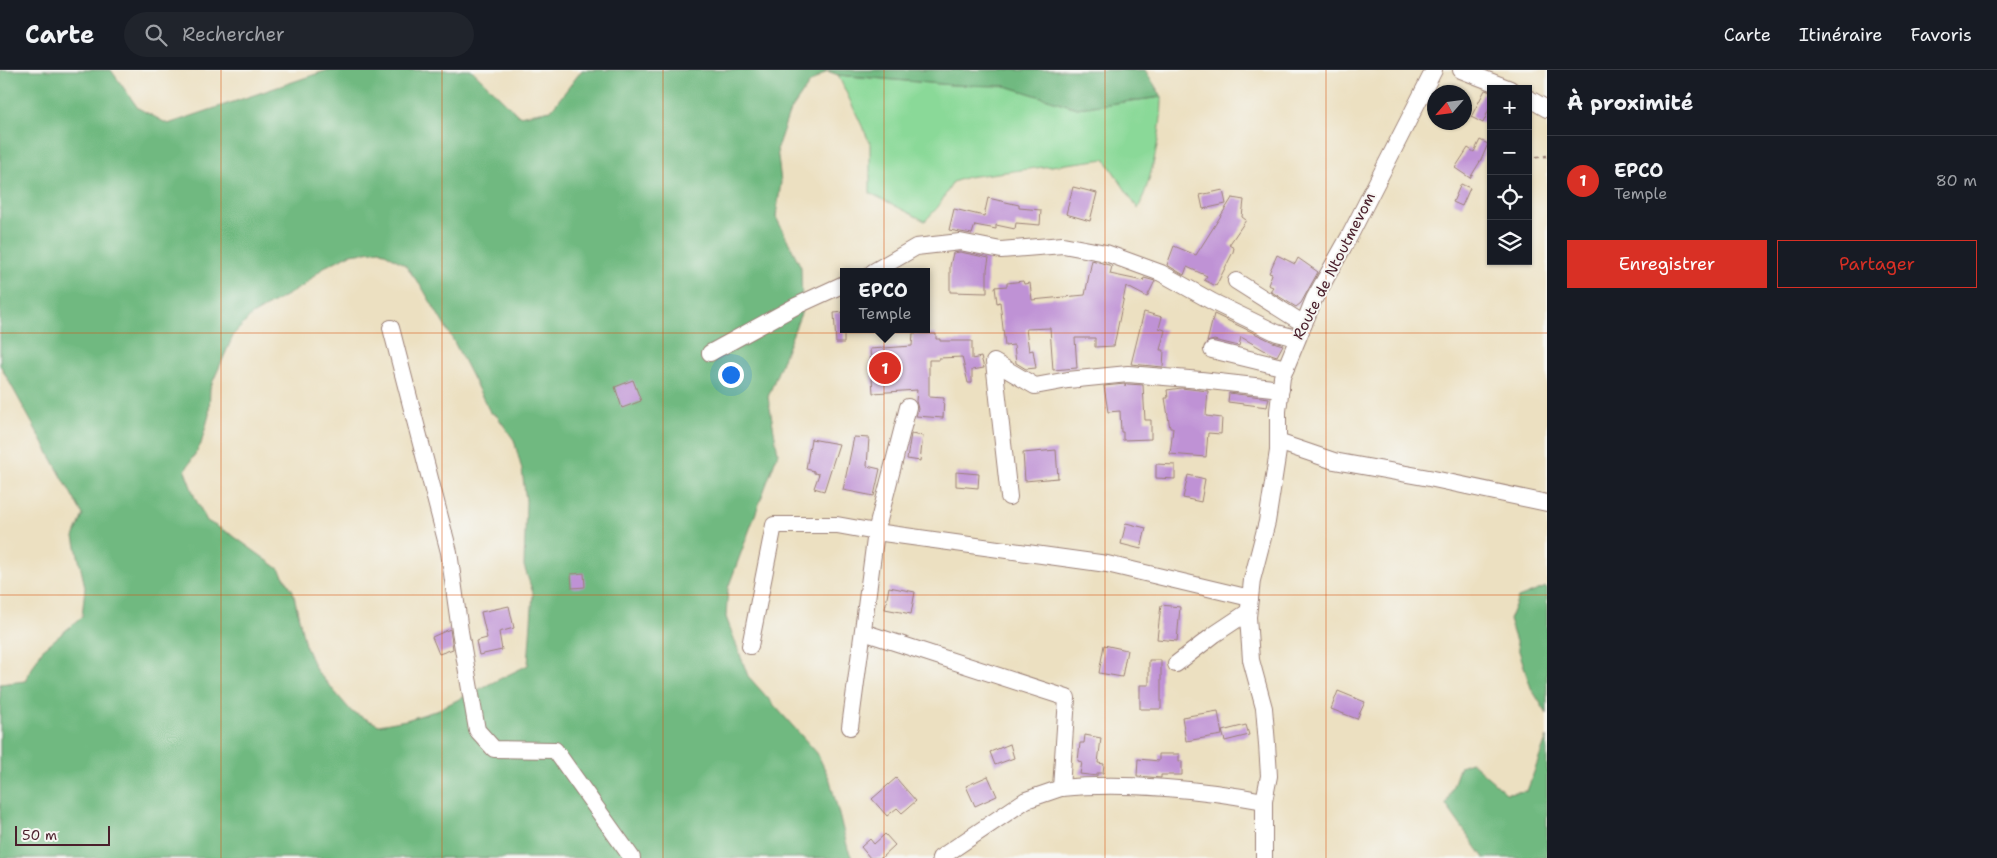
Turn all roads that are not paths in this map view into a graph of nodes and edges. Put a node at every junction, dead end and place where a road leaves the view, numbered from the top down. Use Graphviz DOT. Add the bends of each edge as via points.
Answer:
graph roads {
  1 [pos="1434,70"];
  2 [pos="1461,70"];
  3 [pos="1500,85"];
  4 [pos="1532,101"];
  5 [pos="1547,110"];
  6 [pos="879,268"];
  7 [pos="1236,281"];
  8 [pos="840,286"];
  9 [pos="391,328"];
  10 [pos="1300,331"];
  11 [pos="1212,350"];
  12 [pos="710,353"];
  13 [pos="1286,368"];
  14 [pos="1281,389"];
  15 [pos="908,407"];
  16 [pos="1278,442"];
  17 [pos="1009,497"];
  18 [pos="1547,503"];
  19 [pos="876,532"];
  20 [pos="1249,605"];
  21 [pos="863,632"];
  22 [pos="750,646"];
  23 [pos="1176,664"];
  24 [pos="850,727"];
  25 [pos="1061,788"];
  26 [pos="1264,801"];
  27 [pos="632,858"];
  28 [pos="940,858"];
  29 [pos="1264,858"];
  1 -- 10 [label="street, Route de Ntoutmevom"];
  2 -- 3 [label="street"];
  4 -- 5 [label="street"];
  6 -- 10 [label="street" via="916,247 960,242 1001,250 1063,245 1106,253 1161,273 1277,333"];
  7 -- 10 [label="street"];
  8 -- 12 [label="street"];
  9 -- 27 [label="street" via="449,552 478,730 494,749 555,750"];
  10 -- 13 [label="street, Route de Ntoutmevom"];
  11 -- 13 [label="street"];
  13 -- 14 [label="street, Route de Ntoutmevom"];
  14 -- 16 [label="street, Route de Ntoutmevom"];
  14 -- 17 [label="street" via="1128,374 1035,386 994,362"];
  15 -- 19 [label="street"];
  16 -- 18 [label="street" via="1334,461"];
  16 -- 20 [label="street, Route de Ntoutmevom" via="1267,522"];
  19 -- 20 [label="street" via="1108,564"];
  19 -- 21 [label="street"];
  19 -- 22 [label="street" via="837,525 774,525"];
  20 -- 23 [label="street"];
  20 -- 26 [label="street, Route de Ntoutmevom" via="1251,660 1264,708 1267,744 1269,776"];
  21 -- 24 [label="street"];
  21 -- 25 [label="street" via="1067,698"];
  25 -- 26 [label="street" via="1127,786 1220,793"];
  25 -- 28 [label="street" via="1026,800"];
  26 -- 29 [label="street, Route de Ntoutmevom"];
}
